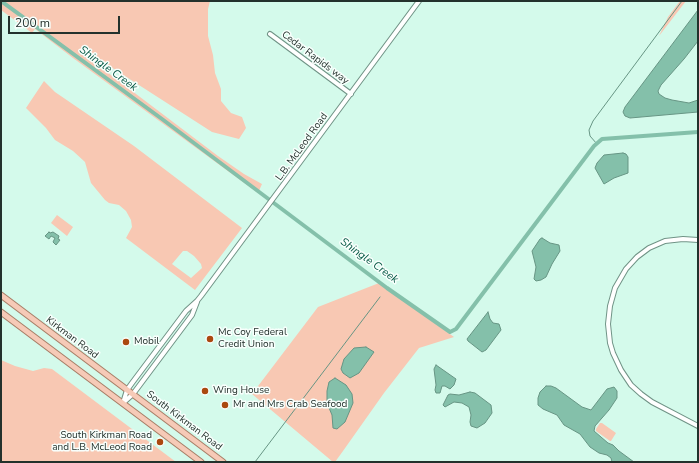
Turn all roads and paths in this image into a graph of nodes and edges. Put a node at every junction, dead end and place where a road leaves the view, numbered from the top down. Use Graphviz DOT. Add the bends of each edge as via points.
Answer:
graph roads {
  1 [pos="419,1"];
  2 [pos="270,34"];
  3 [pos="350,94"];
  4 [pos="698,240"];
  5 [pos="1,296"];
  6 [pos="4,300"];
  7 [pos="197,301"];
  8 [pos="1,312"];
  9 [pos="127,390"];
  10 [pos="133,394"];
  11 [pos="123,403"];
  12 [pos="698,426"];
  13 [pos="201,462"];
  14 [pos="223,462"];
  1 -- 3 [label="street, L.B. McLeod Road"];
  2 -- 3 [label="street, Cedar Rapids way"];
  3 -- 7 [label="street, L.B. McLeod Road"];
  4 -- 12 [label="street" via="678,239 661,243 637,257 626,269 615,288 608,324 613,353 621,370 632,384 652,402"];
  5 -- 6 [label="main road, Kirkman Road"];
  6 -- 9 [label="main road, Kirkman Road"];
  7 -- 9 [label="street, L.B. McLeod Road" via="186,311"];
  7 -- 10 [label="street, L.B. McLeod Road" via="192,315"];
  8 -- 11 [label="main road"];
  9 -- 10 [label="main road, Kirkman Road"];
  9 -- 11 [label="street, L.B. McLeod Road"];
  10 -- 11 [label="street, L.B. McLeod Road"];
  10 -- 14 [label="main road, South Kirkman Road"];
  11 -- 13 [label="main road"];
}
